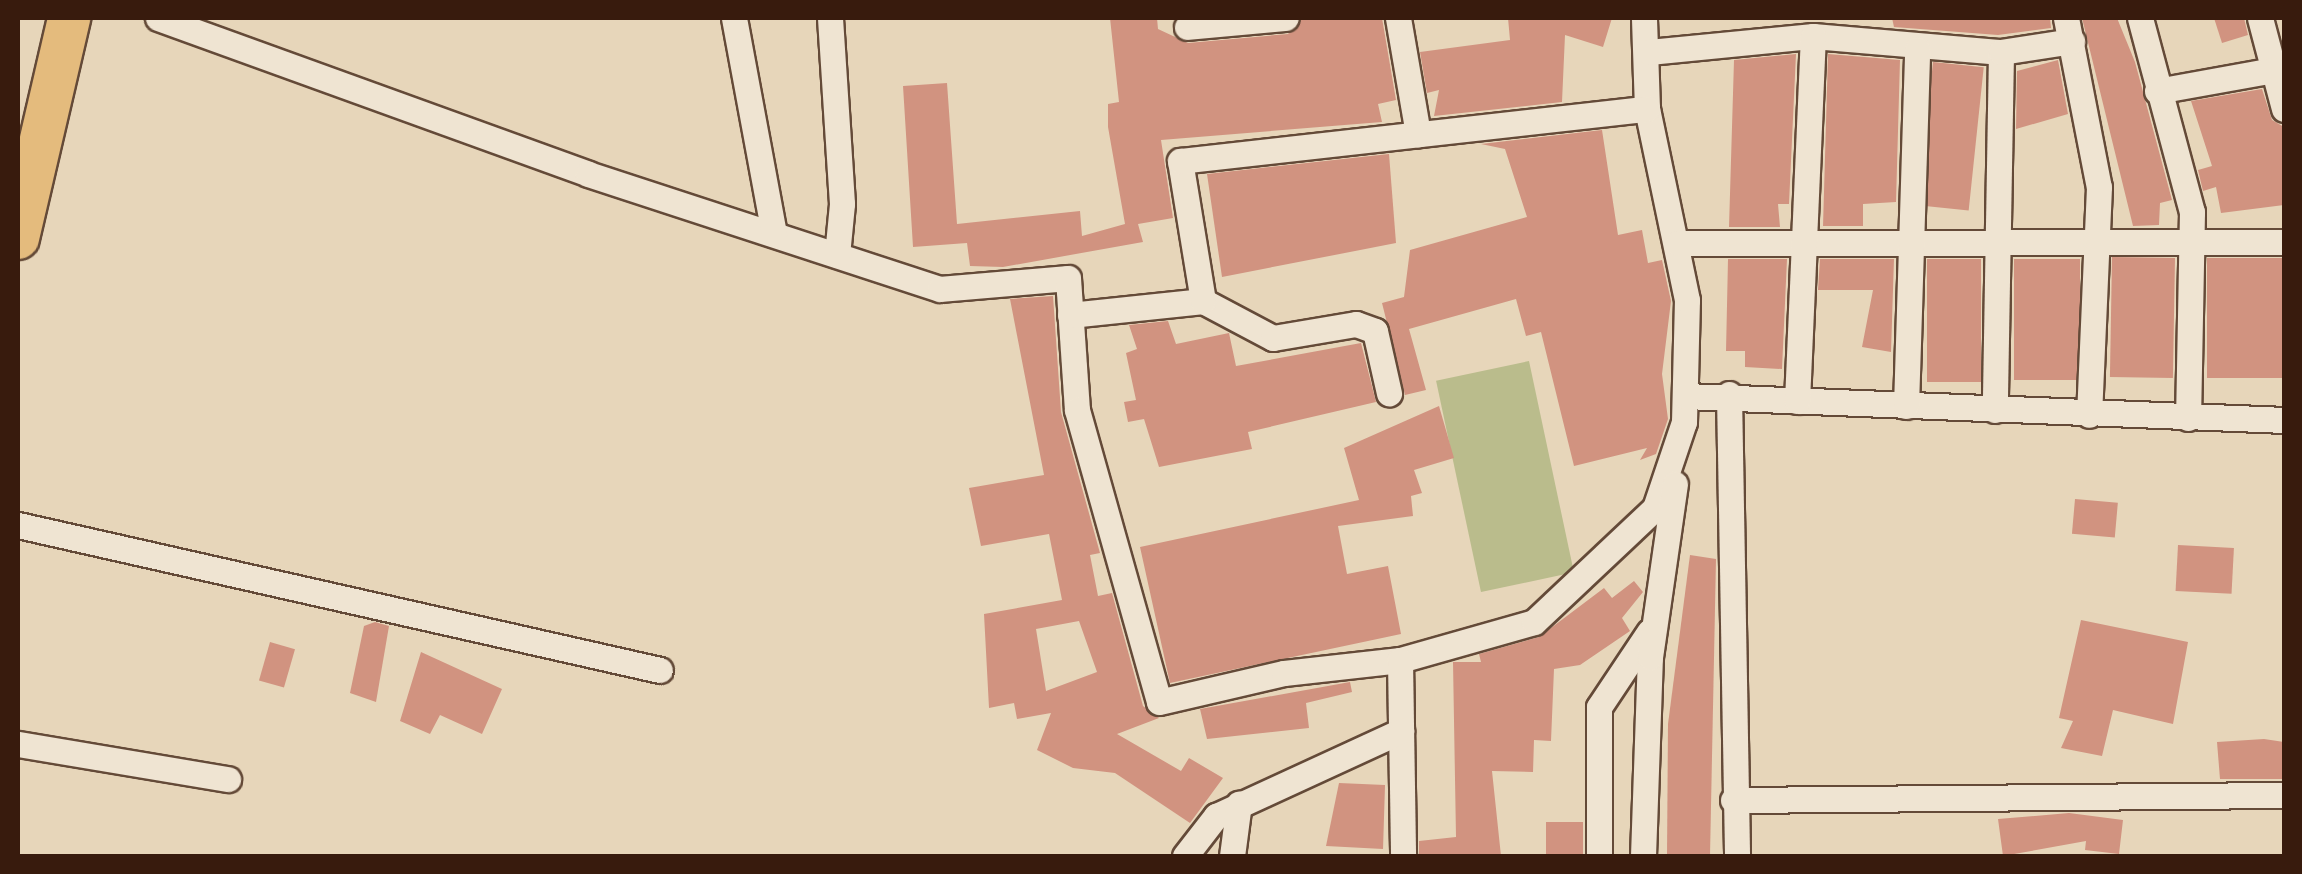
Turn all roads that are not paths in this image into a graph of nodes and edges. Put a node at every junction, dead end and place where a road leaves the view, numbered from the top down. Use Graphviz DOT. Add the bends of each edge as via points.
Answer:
graph roads {
  1 [pos="69,18"];
  2 [pos="158,18"];
  3 [pos="734,18"];
  4 [pos="830,18"];
  5 [pos="1286,18"];
  6 [pos="1398,18"];
  7 [pos="1644,18"];
  8 [pos="2140,18"];
  9 [pos="2260,18"];
  10 [pos="1187,27"];
  11 [pos="2069,29"];
  12 [pos="1813,36"];
  13 [pos="1917,49"];
  14 [pos="1649,52"];
  15 [pos="2001,52"];
  16 [pos="2274,70"];
  17 [pos="2157,91"];
  18 [pos="2283,100"];
  19 [pos="1647,109"];
  20 [pos="1418,134"];
  21 [pos="774,234"];
  22 [pos="18,238"];
  23 [pos="2189,239"];
  24 [pos="2004,240"];
  25 [pos="2094,240"];
  26 [pos="1906,241"];
  27 [pos="1805,242"];
  28 [pos="2284,242"];
  29 [pos="1678,243"];
  30 [pos="837,254"];
  31 [pos="1203,300"];
  32 [pos="1070,314"];
  33 [pos="1389,393"];
  34 [pos="1728,394"];
  35 [pos="1797,401"];
  36 [pos="1906,406"];
  37 [pos="1684,409"];
  38 [pos="1995,410"];
  39 [pos="2089,415"];
  40 [pos="2188,418"];
  41 [pos="2284,420"];
  42 [pos="18,525"];
  43 [pos="1655,624"];
  44 [pos="1400,660"];
  45 [pos="660,670"];
  46 [pos="1401,731"];
  47 [pos="18,744"];
  48 [pos="228,779"];
  49 [pos="2284,795"];
  50 [pos="1733,800"];
  51 [pos="1239,803"];
  52 [pos="1185,856"];
  53 [pos="1232,856"];
  54 [pos="1403,856"];
  55 [pos="1599,856"];
  56 [pos="1643,856"];
  57 [pos="1738,856"];
  1 -- 22 [label="highway"];
  2 -- 21 [label="street"];
  3 -- 21 [label="street"];
  4 -- 30 [label="street" via="842,204"];
  5 -- 10 [label="street"];
  6 -- 20 [label="street"];
  7 -- 14 [label="street"];
  8 -- 17 [label="street"];
  9 -- 16 [label="street"];
  11 -- 15 [label="street"];
  11 -- 25 [label="street" via="2099,187"];
  12 -- 13 [label="street"];
  12 -- 14 [label="street"];
  12 -- 27 [label="street"];
  13 -- 15 [label="street"];
  13 -- 26 [label="street"];
  14 -- 19 [label="street"];
  15 -- 24 [label="street"];
  16 -- 17 [label="street"];
  16 -- 18 [label="street"];
  17 -- 23 [label="street" via="2192,212"];
  19 -- 20 [label="street"];
  19 -- 29 [label="street"];
  20 -- 31 [label="street" via="1180,162"];
  21 -- 30 [label="street"];
  23 -- 25 [label="street"];
  23 -- 28 [label="street"];
  23 -- 40 [label="street"];
  24 -- 25 [label="street"];
  24 -- 26 [label="street"];
  24 -- 38 [label="street"];
  25 -- 39 [label="street"];
  26 -- 27 [label="street"];
  26 -- 36 [label="street"];
  27 -- 29 [label="street"];
  27 -- 35 [label="street"];
  29 -- 37 [label="street"];
  30 -- 32 [label="street" via="940,288 1068,278"];
  31 -- 32 [label="street"];
  31 -- 33 [label="street" via="1273,338 1356,324 1375,331"];
  32 -- 44 [label="street" via="1077,410 1158,702 1284,673"];
  34 -- 35 [label="street"];
  34 -- 37 [label="street"];
  34 -- 50 [label="street"];
  35 -- 36 [label="street"];
  36 -- 38 [label="street"];
  37 -- 43 [label="street"];
  37 -- 44 [label="street" via="1655,508 1534,622"];
  38 -- 39 [label="street"];
  39 -- 40 [label="street"];
  40 -- 41 [label="street"];
  42 -- 45 [label="street"];
  43 -- 55 [label="street" via="1599,707"];
  43 -- 56 [label="street"];
  44 -- 46 [label="street"];
  46 -- 51 [label="street"];
  46 -- 54 [label="street"];
  47 -- 48 [label="street"];
  49 -- 50 [label="street"];
  50 -- 57 [label="street"];
  51 -- 52 [label="street" via="1216,816"];
  51 -- 53 [label="street"];
}
